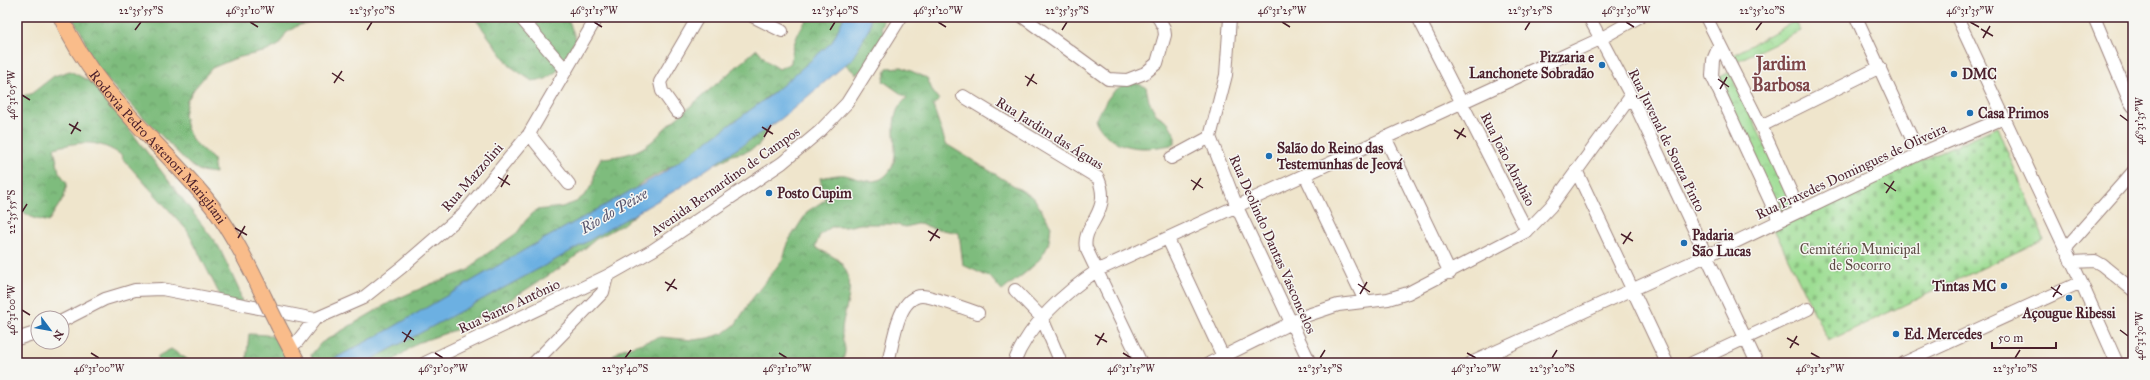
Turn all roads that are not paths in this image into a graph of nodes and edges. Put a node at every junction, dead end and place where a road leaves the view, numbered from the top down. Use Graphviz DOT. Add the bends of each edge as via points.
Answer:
graph roads {
  1 [pos="61,17"];
  2 [pos="520,17"];
  3 [pos="597,17"];
  4 [pos="698,17"];
  5 [pos="754,17"];
  6 [pos="901,17"];
  7 [pos="1023,17"];
  8 [pos="1158,17"];
  9 [pos="1418,17"];
  10 [pos="1589,17"];
  11 [pos="1640,17"];
  12 [pos="1706,17"];
  13 [pos="1856,17"];
  14 [pos="1957,17"];
  15 [pos="2094,17"];
  16 [pos="1230,18"];
  17 [pos="782,30"];
  18 [pos="1600,39"];
  19 [pos="1722,50"];
  20 [pos="1880,67"];
  21 [pos="565,69"];
  22 [pos="963,96"];
  23 [pos="1631,96"];
  24 [pos="1461,102"];
  25 [pos="2133,106"];
  26 [pos="677,112"];
  27 [pos="2004,118"];
  28 [pos="1761,126"];
  29 [pos="529,134"];
  30 [pos="1210,137"];
  31 [pos="1384,137"];
  32 [pos="1919,154"];
  33 [pos="1171,158"];
  34 [pos="1576,170"];
  35 [pos="2133,172"];
  36 [pos="1305,175"];
  37 [pos="569,184"];
  38 [pos="1237,207"];
  39 [pos="1799,210"];
  40 [pos="1779,220"];
  41 [pos="1527,231"];
  42 [pos="1168,239"];
  43 [pos="2065,250"];
  44 [pos="1706,256"];
  45 [pos="2071,262"];
  46 [pos="1098,270"];
  47 [pos="1450,273"];
  48 [pos="607,276"];
  49 [pos="2081,282"];
  50 [pos="1632,288"];
  51 [pos="1015,290"];
  52 [pos="2133,290"];
  53 [pos="1365,301"];
  54 [pos="1808,309"];
  55 [pos="978,313"];
  56 [pos="70,317"];
  57 [pos="1042,318"];
  58 [pos="315,319"];
  59 [pos="1291,322"];
  60 [pos="30,334"];
  61 [pos="17,338"];
  62 [pos="1745,339"];
  63 [pos="294,355"];
  64 [pos="1225,360"];
  65 [pos="425,363"];
  66 [pos="534,363"];
  67 [pos="888,363"];
  68 [pos="1014,363"];
  69 [pos="1061,363"];
  70 [pos="1141,363"];
  71 [pos="1210,363"];
  72 [pos="1310,363"];
  73 [pos="1471,363"];
  74 [pos="1667,363"];
  75 [pos="1692,363"];
  76 [pos="1757,363"];
  77 [pos="1904,363"];
  78 [pos="2117,363"];
  1 -- 63 [label="main road, Rodovia Pedro Astenori Marigliani, bridge" via="67,33 84,59 130,117 204,196 227,227"];
  2 -- 21 [label="street"];
  3 -- 21 [label="street, Rua Mazzolini"];
  4 -- 26 [label="street" via="660,82 662,91"];
  5 -- 17 [label="street"];
  6 -- 48 [label="street, Avenida Bernardino de Campos" via="847,103 820,131 782,163 653,250"];
  7 -- 8 [label="street" via="1108,79 1127,80 1145,73 1156,63 1164,35 1164,28"];
  9 -- 24 [label="street, Rua João Abrahão"];
  10 -- 18 [label="street, Rua Juvenal de Souza Pinto"];
  11 -- 18 [label="street"];
  12 -- 19 [label="street"];
  13 -- 20 [label="street"];
  14 -- 27 [label="street"];
  15 -- 25 [label="street"];
  16 -- 30 [label="street" via="1226,75"];
  18 -- 23 [label="street, Rua Juvenal de Souza Pinto"];
  18 -- 24 [label="street"];
  19 -- 28 [label="street"];
  19 -- 40 [label="street" via="1713,60 1712,76"];
  20 -- 28 [label="street"];
  20 -- 32 [label="street"];
  21 -- 29 [label="street, Rua Mazzolini"];
  22 -- 46 [label="street, Rua Jardim das Águas" via="1098,178 1103,191 1101,206 1084,240"];
  23 -- 34 [label="street"];
  23 -- 44 [label="street, Rua Juvenal de Souza Pinto"];
  24 -- 31 [label="street"];
  24 -- 41 [label="street, Rua João Abrahão"];
  27 -- 32 [label="street, Rua Praxedes Domingues de Oliveira"];
  27 -- 43 [label="street"];
  28 -- 39 [label="street"];
  29 -- 37 [label="street"];
  29 -- 58 [label="street, Rua Mazzolini" via="463,214 408,262 363,298"];
  30 -- 33 [label="street"];
  30 -- 38 [label="street, Rua Deolindo Dantas Vasconcelos"];
  31 -- 36 [label="street"];
  31 -- 47 [label="street"];
  32 -- 39 [label="street, Rua Praxedes Domingues de Oliveira"];
  34 -- 41 [label="street" via="1551,206"];
  34 -- 50 [label="street"];
  35 -- 43 [label="street"];
  36 -- 38 [label="street"];
  36 -- 53 [label="street"];
  38 -- 42 [label="street"];
  38 -- 59 [label="street, Rua Deolindo Dantas Vasconcelos"];
  39 -- 40 [label="street, Rua Praxedes Domingues de Oliveira"];
  40 -- 44 [label="street, Rua Praxedes Domingues de Oliveira"];
  41 -- 47 [label="street"];
  42 -- 46 [label="street"];
  42 -- 64 [label="street"];
  43 -- 45 [label="street"];
  44 -- 50 [label="street, Rua Praxedes Domingues de Oliveira"];
  44 -- 62 [label="street, Rua Juvenal de Souza Pinto"];
  45 -- 49 [label="street"];
  45 -- 52 [label="street" via="2095,261 2102,264"];
  46 -- 57 [label="street" via="1081,281"];
  46 -- 70 [label="street"];
  47 -- 53 [label="street" via="1408,293 1388,299"];
  48 -- 65 [label="street, Rua Santo Antônio"];
  48 -- 66 [label="street" via="603,292"];
  49 -- 77 [label="street"];
  49 -- 78 [label="street"];
  50 -- 73 [label="street, Rua Praxedes Domingues de Oliveira"];
  50 -- 74 [label="street"];
  51 -- 57 [label="street"];
  53 -- 59 [label="street" via="1338,305"];
  54 -- 62 [label="street"];
  55 -- 67 [label="street" via="922,296 911,300 902,308"];
  56 -- 58 [label="street" via="105,299 135,290 162,289"];
  57 -- 68 [label="street"];
  57 -- 69 [label="street"];
  58 -- 63 [label="street, Rua Mazzolini" via="297,342"];
  59 -- 64 [label="street"];
  59 -- 72 [label="street, Rua Deolindo Dantas Vasconcelos"];
  60 -- 61 [label="street"];
  62 -- 75 [label="street"];
  62 -- 76 [label="street, Rua Juvenal de Souza Pinto"];
  64 -- 71 [label="street"];
}
